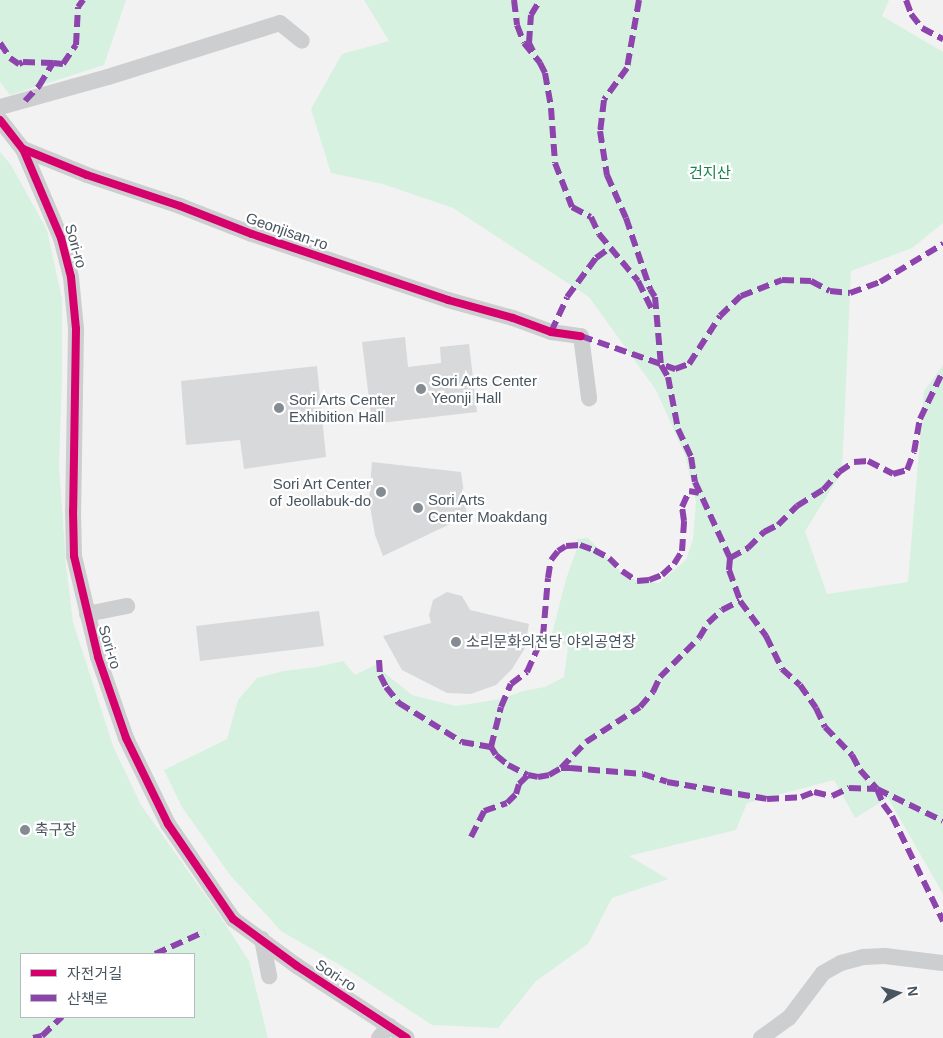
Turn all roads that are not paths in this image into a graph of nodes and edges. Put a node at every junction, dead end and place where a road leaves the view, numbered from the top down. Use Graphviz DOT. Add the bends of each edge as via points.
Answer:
graph roads {
  1 [pos="302,41"];
  2 [pos="0,107"];
  3 [pos="0,120"];
  4 [pos="23,149"];
  5 [pos="589,398"];
  6 [pos="127,606"];
  7 [pos="87,614"];
  8 [pos="262,939"];
  9 [pos="943,962"];
  10 [pos="269,976"];
  11 [pos="384,1032"];
  12 [pos="407,1038"];
  13 [pos="761,1038"];
  1 -- 2 [label="street" via="280,23"];
  3 -- 4 [label="street, Geonjisan-ro"];
  4 -- 5 [label="street, Geonjisan-ro" via="87,175 402,286 551,332 581,336"];
  4 -- 7 [label="street, Sori-ro" via="61,238 71,277 76,329 74,556"];
  6 -- 7 [label="street"];
  7 -- 8 [label="street, Sori-ro" via="126,738 168,824 234,919"];
  8 -- 10 [label="street"];
  8 -- 11 [label="street, Sori-ro"];
  9 -- 13 [label="street" via="885,956 864,957 841,964 823,973 789,1018"];
  11 -- 12 [label="street, Sori-ro"];
}
